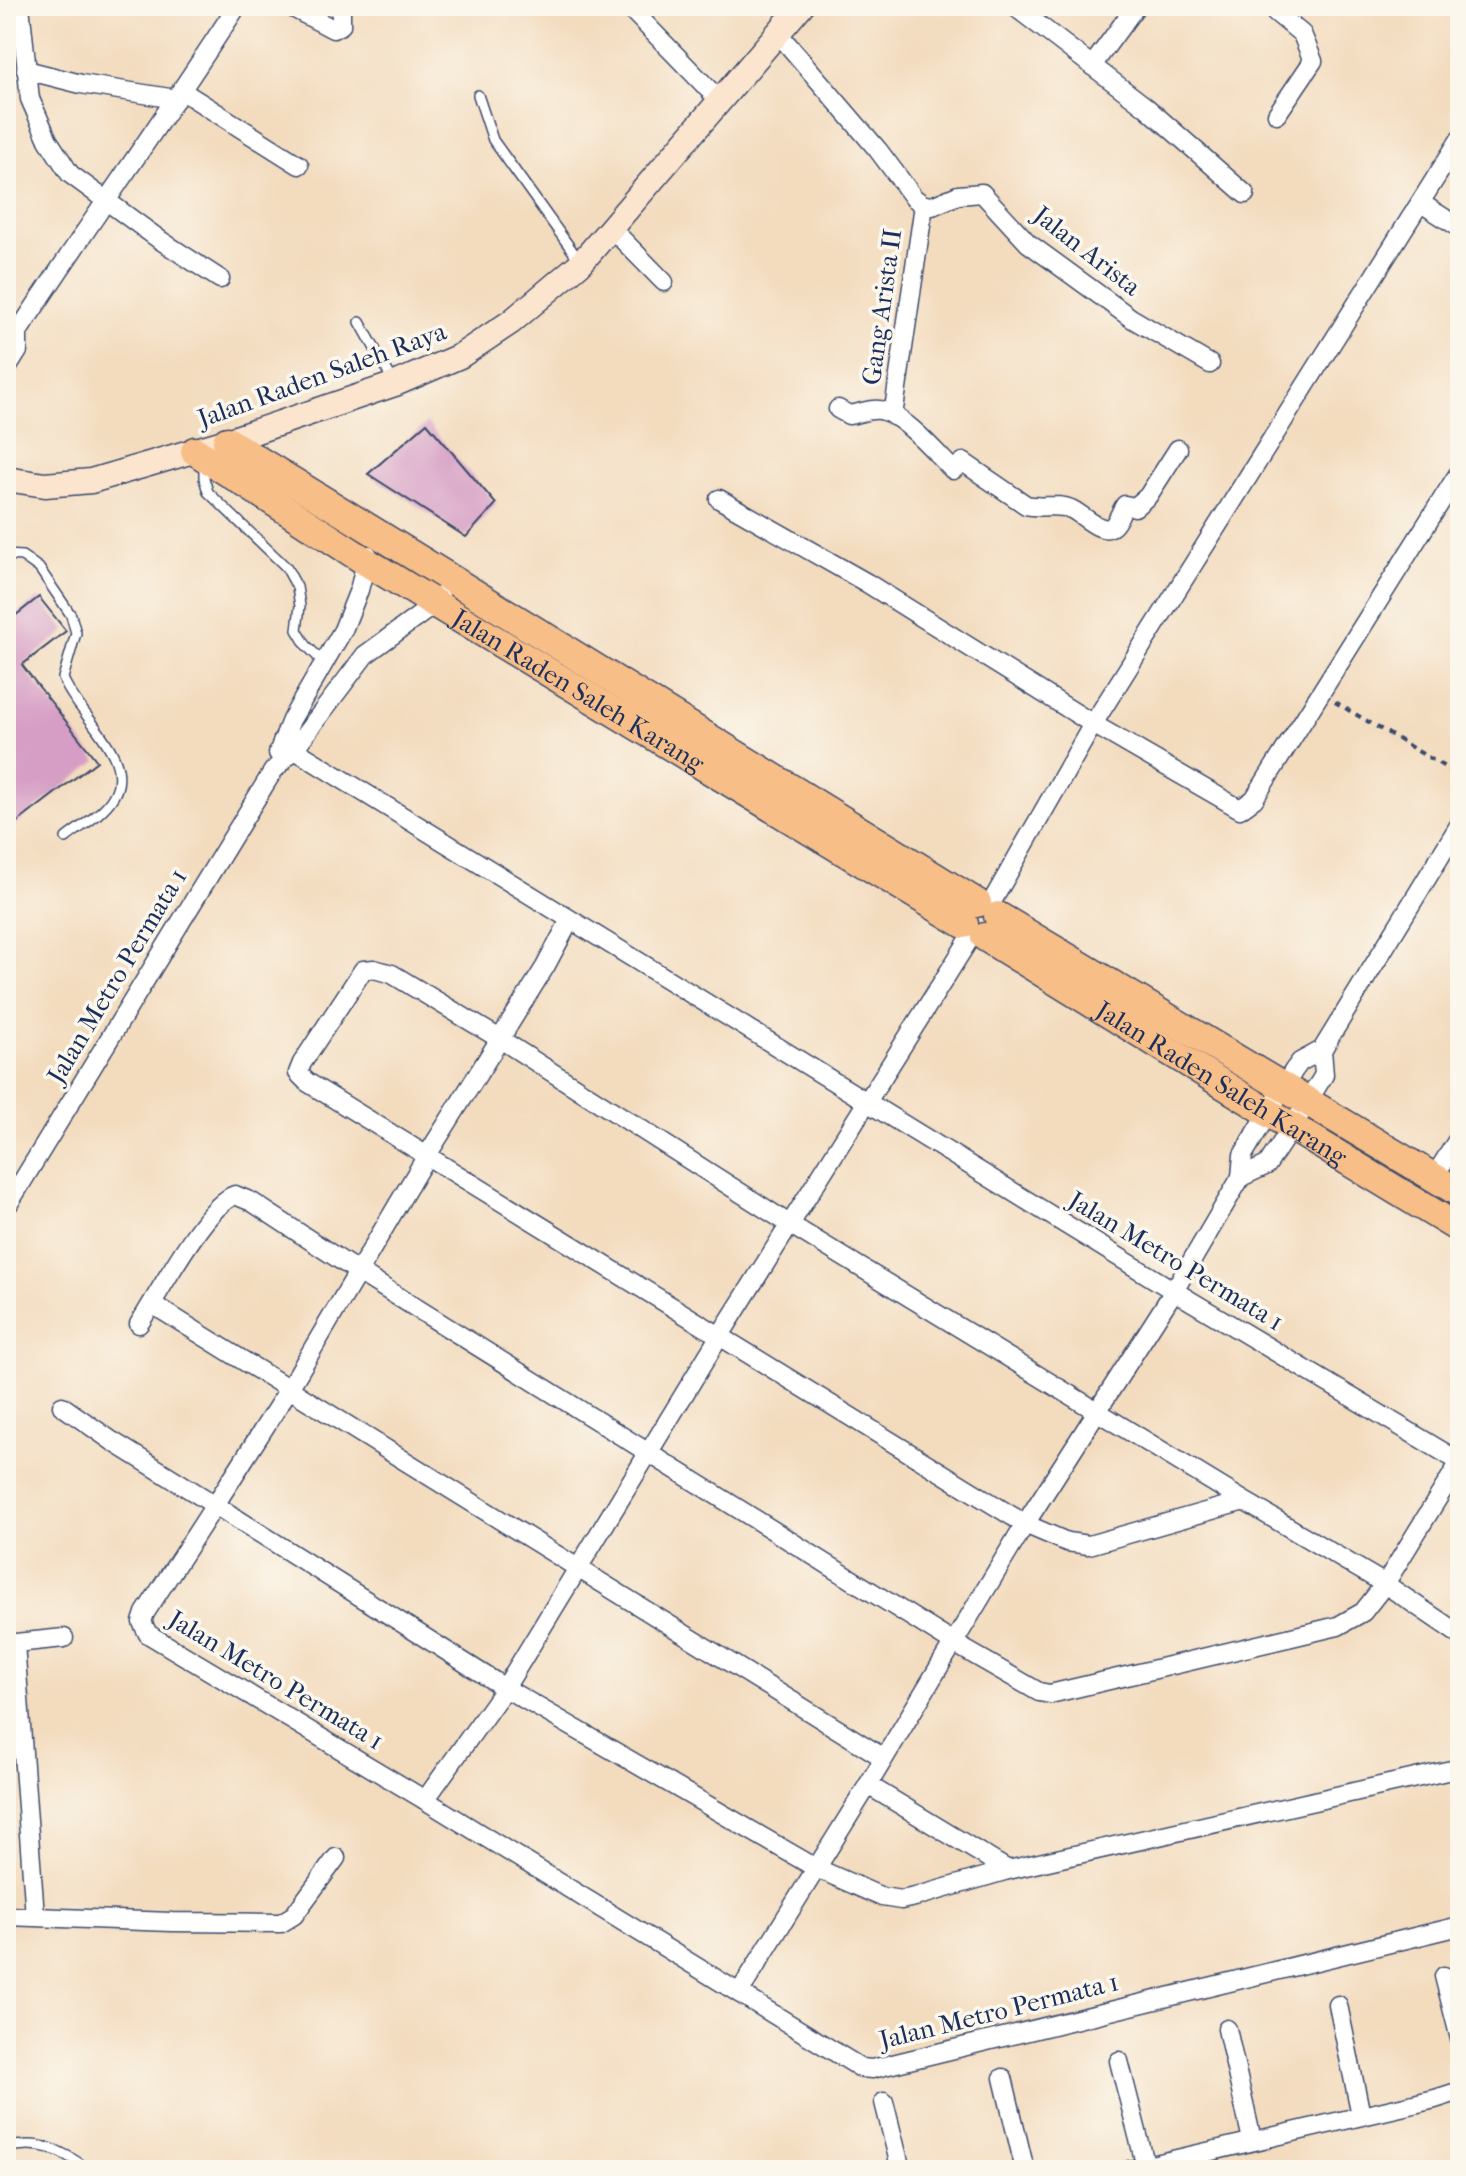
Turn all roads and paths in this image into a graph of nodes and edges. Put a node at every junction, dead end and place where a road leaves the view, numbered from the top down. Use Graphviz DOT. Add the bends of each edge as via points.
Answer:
graph roads {
  1 [pos="20,6"];
  2 [pos="237,6"];
  3 [pos="289,6"];
  4 [pos="341,6"];
  5 [pos="628,6"];
  6 [pos="801,6"];
  7 [pos="1014,6"];
  8 [pos="1136,6"];
  9 [pos="1268,6"];
  10 [pos="777,32"];
  11 [pos="1092,66"];
  12 [pos="26,70"];
  13 [pos="179,95"];
  14 [pos="478,95"];
  15 [pos="719,100"];
  16 [pos="1277,114"];
  17 [pos="1460,139"];
  18 [pos="299,165"];
  19 [pos="1245,194"];
  20 [pos="104,200"];
  21 [pos="1421,203"];
  22 [pos="924,205"];
  23 [pos="611,228"];
  24 [pos="1460,228"];
  25 [pos="581,263"];
  26 [pos="220,279"];
  27 [pos="664,282"];
  28 [pos="360,322"];
  29 [pos="12,334"];
  30 [pos="1210,364"];
  31 [pos="6,370"];
  32 [pos="395,384"];
  33 [pos="838,409"];
  34 [pos="893,416"];
  35 [pos="1178,449"];
  36 [pos="209,450"];
  37 [pos="1460,471"];
  38 [pos="6,479"];
  39 [pos="719,499"];
  40 [pos="372,548"];
  41 [pos="6,555"];
  42 [pos="443,592"];
  43 [pos="324,663"];
  44 [pos="1320,693"];
  45 [pos="1093,724"];
  46 [pos="288,745"];
  47 [pos="1460,776"];
  48 [pos="1460,824"];
  49 [pos="66,838"];
  50 [pos="570,920"];
  51 [pos="981,920"];
  52 [pos="500,1039"];
  53 [pos="1322,1050"];
  54 [pos="1296,1094"];
  55 [pos="867,1103"];
  56 [pos="1280,1120"];
  57 [pos="1460,1136"];
  58 [pos="426,1157"];
  59 [pos="1241,1177"];
  60 [pos="1434,1177"];
  61 [pos="1460,1193"];
  62 [pos="6,1208"];
  63 [pos="791,1225"];
  64 [pos="1460,1229"];
  65 [pos="357,1271"];
  66 [pos="1174,1291"];
  67 [pos="152,1304"];
  68 [pos="139,1324"];
  69 [pos="719,1337"];
  70 [pos="289,1389"];
  71 [pos="62,1406"];
  72 [pos="1098,1412"];
  73 [pos="649,1454"];
  74 [pos="1460,1462"];
  75 [pos="1244,1501"];
  76 [pos="215,1505"];
  77 [pos="1025,1524"];
  78 [pos="577,1570"];
  79 [pos="1385,1584"];
  80 [pos="1460,1635"];
  81 [pos="64,1638"];
  82 [pos="952,1642"];
  83 [pos="10,1644"];
  84 [pos="505,1688"];
  85 [pos="884,1758"];
  86 [pos="1459,1767"];
  87 [pos="868,1785"];
  88 [pos="425,1800"];
  89 [pos="336,1858"];
  90 [pos="816,1868"];
  91 [pos="1008,1870"];
  92 [pos="6,1916"];
  93 [pos="35,1916"];
  94 [pos="1460,1926"];
  95 [pos="1444,1976"];
  96 [pos="739,1993"];
  97 [pos="1338,2005"];
  98 [pos="1227,2029"];
  99 [pos="1460,2039"];
  100 [pos="1119,2061"];
  101 [pos="1003,2078"];
  102 [pos="1460,2091"];
  103 [pos="884,2102"];
  104 [pos="1361,2115"];
  105 [pos="1252,2140"];
  106 [pos="6,2148"];
  107 [pos="1138,2169"];
  108 [pos="89,2170"];
  109 [pos="901,2170"];
  110 [pos="1025,2170"];
  1 -- 12 [label="street"];
  2 -- 13 [label="street"];
  3 -- 4 [label="street" via="333,29 341,25"];
  5 -- 15 [label="street"];
  6 -- 10 [label="main road, Jalan Raden Saleh Raya"];
  7 -- 11 [label="street"];
  8 -- 11 [label="street"];
  9 -- 16 [label="street" via="1302,34 1313,61"];
  10 -- 15 [label="main road, Jalan Raden Saleh Raya"];
  10 -- 22 [label="street"];
  11 -- 19 [label="street"];
  12 -- 13 [label="street" via="81,84"];
  12 -- 20 [label="street" via="30,99 48,140 70,174"];
  13 -- 18 [label="street"];
  13 -- 20 [label="street"];
  14 -- 25 [label="lane" via="493,140"];
  15 -- 23 [label="main road, Jalan Raden Saleh Raya"];
  17 -- 21 [label="street"];
  20 -- 26 [label="street"];
  20 -- 29 [label="street"];
  21 -- 24 [label="street"];
  21 -- 45 [label="street"];
  22 -- 30 [label="street, Jalan Arista" via="982,193 1028,243 1131,318"];
  22 -- 34 [label="street, Gang Arista II"];
  23 -- 25 [label="main road, Jalan Raden Saleh Raya"];
  23 -- 27 [label="street"];
  25 -- 32 [label="main road, Jalan Raden Saleh Raya" via="511,322 460,356"];
  28 -- 32 [label="lane"];
  29 -- 31 [label="street" via="18,351"];
  32 -- 36 [label="main road, Jalan Raden Saleh Raya"];
  33 -- 34 [label="street" via="849,415 883,410"];
  34 -- 35 [label="street" via="953,470 963,462 1026,505 1071,509 1108,528 1125,505 1135,507 1148,496"];
  36 -- 38 [label="main road, Jalan Raden Saleh Raya" via="91,481 45,485"];
  36 -- 40 [label="main road, Jalan Raden Saleh Karang"];
  36 -- 43 [label="lane" via="204,478 208,492 286,567 297,587 297,630"];
  37 -- 44 [label="street"];
  39 -- 45 [label="street" via="867,583"];
  40 -- 42 [label="main road, Jalan Raden Saleh Karang"];
  40 -- 43 [label="street, Jalan Metro Permata 1" via="359,590"];
  41 -- 49 [label="lane" via="22,556 39,568 71,615 76,633 63,678 121,772 113,798"];
  42 -- 46 [label="street, Jalan Metro Permata 1" via="365,655"];
  42 -- 51 [label="main road, Jalan Raden Saleh Karang"];
  43 -- 46 [label="street, Jalan Metro Permata 1" via="291,720"];
  44 -- 45 [label="street" via="1254,799 1240,809"];
  44 -- 47 [label="path"];
  45 -- 51 [label="street"];
  46 -- 50 [label="street, Jalan Metro Permata 1"];
  46 -- 62 [label="street, Jalan Metro Permata 1"];
  48 -- 53 [label="street"];
  50 -- 52 [label="street, Jalan Metro Permata 1"];
  50 -- 55 [label="street, Jalan Metro Permata 1"];
  51 -- 54 [label="main road, Jalan Raden Saleh Karang"];
  51 -- 55 [label="street"];
  51 -- 56 [label="main road, Jalan Raden Saleh Karang"];
  52 -- 58 [label="street, Jalan Metro Permata 1"];
  52 -- 58 [label="street" via="392,974 367,968 302,1063 301,1078"];
  52 -- 63 [label="street"];
  53 -- 54 [label="street" via="1300,1062"];
  53 -- 54 [label="street" via="1324,1075"];
  54 -- 56 [label="street"];
  54 -- 56 [label="street"];
  54 -- 60 [label="main road, Jalan Raden Saleh Karang"];
  55 -- 63 [label="street"];
  55 -- 66 [label="street, Jalan Metro Permata 1"];
  56 -- 59 [label="street" via="1243,1155"];
  56 -- 59 [label="street" via="1267,1165"];
  56 -- 64 [label="main road, Jalan Raden Saleh Karang"];
  57 -- 60 [label="street"];
  58 -- 65 [label="street, Jalan Metro Permata 1"];
  58 -- 69 [label="street"];
  59 -- 66 [label="street"];
  60 -- 61 [label="main road, Jalan Raden Saleh Karang"];
  63 -- 69 [label="street"];
  63 -- 72 [label="street"];
  65 -- 67 [label="street, Jalan Metro Permata 1" via="235,1195 224,1199 204,1222"];
  65 -- 70 [label="street, Jalan Metro Permata 1"];
  65 -- 73 [label="street, Jalan Metro Permata 1"];
  66 -- 72 [label="street"];
  66 -- 74 [label="street, Jalan Metro Permata 1"];
  67 -- 68 [label="street, Jalan Metro Permata 1"];
  67 -- 70 [label="street"];
  69 -- 73 [label="street"];
  69 -- 77 [label="street"];
  70 -- 76 [label="street, Jalan Metro Permata 1"];
  70 -- 78 [label="street"];
  71 -- 76 [label="street"];
  72 -- 75 [label="street"];
  72 -- 77 [label="street"];
  73 -- 78 [label="street"];
  73 -- 82 [label="street, Jalan Metro Permata 1"];
  74 -- 79 [label="street, Jalan Metro Permata 1"];
  75 -- 77 [label="street" via="1089,1545 1067,1542"];
  75 -- 79 [label="street"];
  76 -- 84 [label="street"];
  76 -- 88 [label="street, Jalan Metro Permata 1" via="145,1613 144,1629"];
  77 -- 82 [label="street"];
  78 -- 84 [label="street"];
  78 -- 85 [label="street"];
  79 -- 80 [label="street"];
  79 -- 82 [label="street, Jalan Metro Permata 1" via="1363,1612 1338,1626 1050,1694"];
  81 -- 83 [label="street"];
  82 -- 85 [label="street"];
  83 -- 93 [label="street"];
  84 -- 88 [label="street"];
  84 -- 90 [label="street"];
  85 -- 87 [label="street"];
  86 -- 91 [label="street"];
  87 -- 90 [label="street"];
  87 -- 91 [label="street"];
  88 -- 96 [label="street, Jalan Metro Permata 1"];
  89 -- 93 [label="street" via="294,1915 281,1923"];
  90 -- 91 [label="street" via="901,1900"];
  90 -- 96 [label="street"];
  92 -- 93 [label="street"];
  94 -- 96 [label="street, Jalan Metro Permata 1" via="872,2069 848,2062"];
  95 -- 99 [label="street"];
  97 -- 104 [label="street"];
  98 -- 105 [label="street"];
  100 -- 107 [label="street"];
  101 -- 110 [label="street"];
  102 -- 104 [label="street"];
  103 -- 109 [label="street"];
  104 -- 105 [label="street"];
  105 -- 107 [label="street"];
  106 -- 108 [label="lane" via="40,2144"];
}
